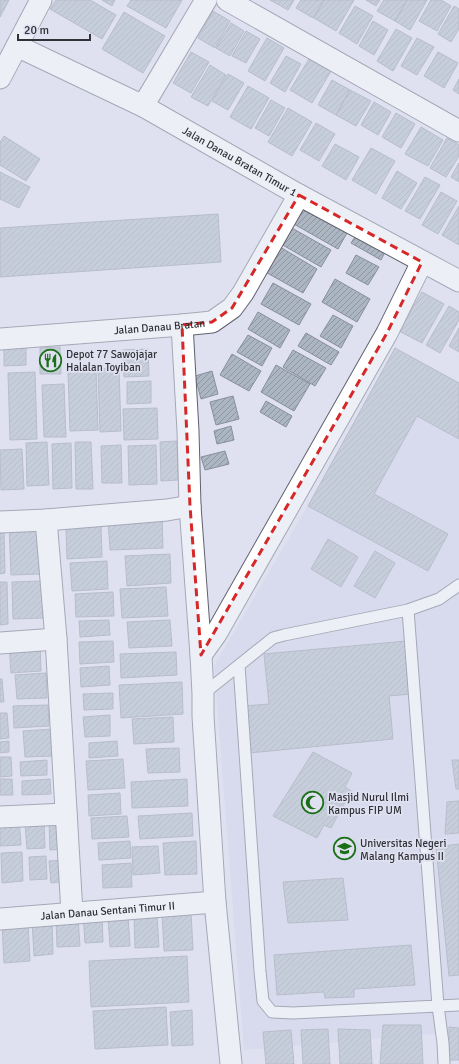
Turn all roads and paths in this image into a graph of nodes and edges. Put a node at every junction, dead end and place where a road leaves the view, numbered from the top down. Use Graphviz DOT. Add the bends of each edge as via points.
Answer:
graph roads {
  1 [pos="41,0"];
  2 [pos="206,0"];
  3 [pos="227,0"];
  4 [pos="17,46"];
  5 [pos="0,78"];
  6 [pos="143,106"];
  7 [pos="459,131"];
  8 [pos="299,195"];
  9 [pos="422,262"];
  10 [pos="459,281"];
  11 [pos="182,325"];
  12 [pos="0,339"];
  13 [pos="190,506"];
  14 [pos="46,520"];
  15 [pos="0,522"];
  16 [pos="459,585"];
  17 [pos="408,610"];
  18 [pos="56,638"];
  19 [pos="0,643"];
  20 [pos="201,655"];
  21 [pos="238,665"];
  22 [pos="203,694"];
  23 [pos="66,814"];
  24 [pos="0,817"];
  25 [pos="215,902"];
  26 [pos="72,913"];
  27 [pos="0,919"];
  28 [pos="459,1005"];
  29 [pos="438,1006"];
  30 [pos="231,1064"];
  31 [pos="444,1064"];
  1 -- 4 [label="street"];
  2 -- 6 [label="street"];
  3 -- 7 [label="street"];
  4 -- 5 [label="street"];
  4 -- 6 [label="street, Jalan Danau Bratan Timur 1"];
  6 -- 8 [label="street, Jalan Danau Bratan Timur 1"];
  8 -- 9 [label="street, Jalan Danau Bratan Timur 1"];
  8 -- 11 [label="street, Jalan Danau Bratan" via="232,308 212,322"];
  9 -- 10 [label="street, Jalan Danau Bratan Timur 1"];
  9 -- 20 [label="street" via="387,332 216,634"];
  11 -- 12 [label="street, Jalan Danau Bratan"];
  11 -- 13 [label="street"];
  13 -- 14 [label="street"];
  13 -- 20 [label="street"];
  14 -- 15 [label="street"];
  14 -- 18 [label="street"];
  16 -- 17 [label="lane" via="440,599"];
  17 -- 21 [label="lane" via="273,638"];
  17 -- 29 [label="lane"];
  18 -- 19 [label="street"];
  18 -- 23 [label="street"];
  20 -- 22 [label="street"];
  21 -- 22 [label="lane"];
  21 -- 29 [label="lane" via="263,1001 272,1012 293,1013"];
  22 -- 25 [label="street"];
  23 -- 24 [label="street"];
  23 -- 26 [label="street"];
  25 -- 26 [label="street, Jalan Danau Sentani Timur II"];
  25 -- 30 [label="street"];
  26 -- 27 [label="street, Jalan Danau Sentani Timur II"];
  28 -- 29 [label="lane"];
  29 -- 31 [label="lane"];
}
